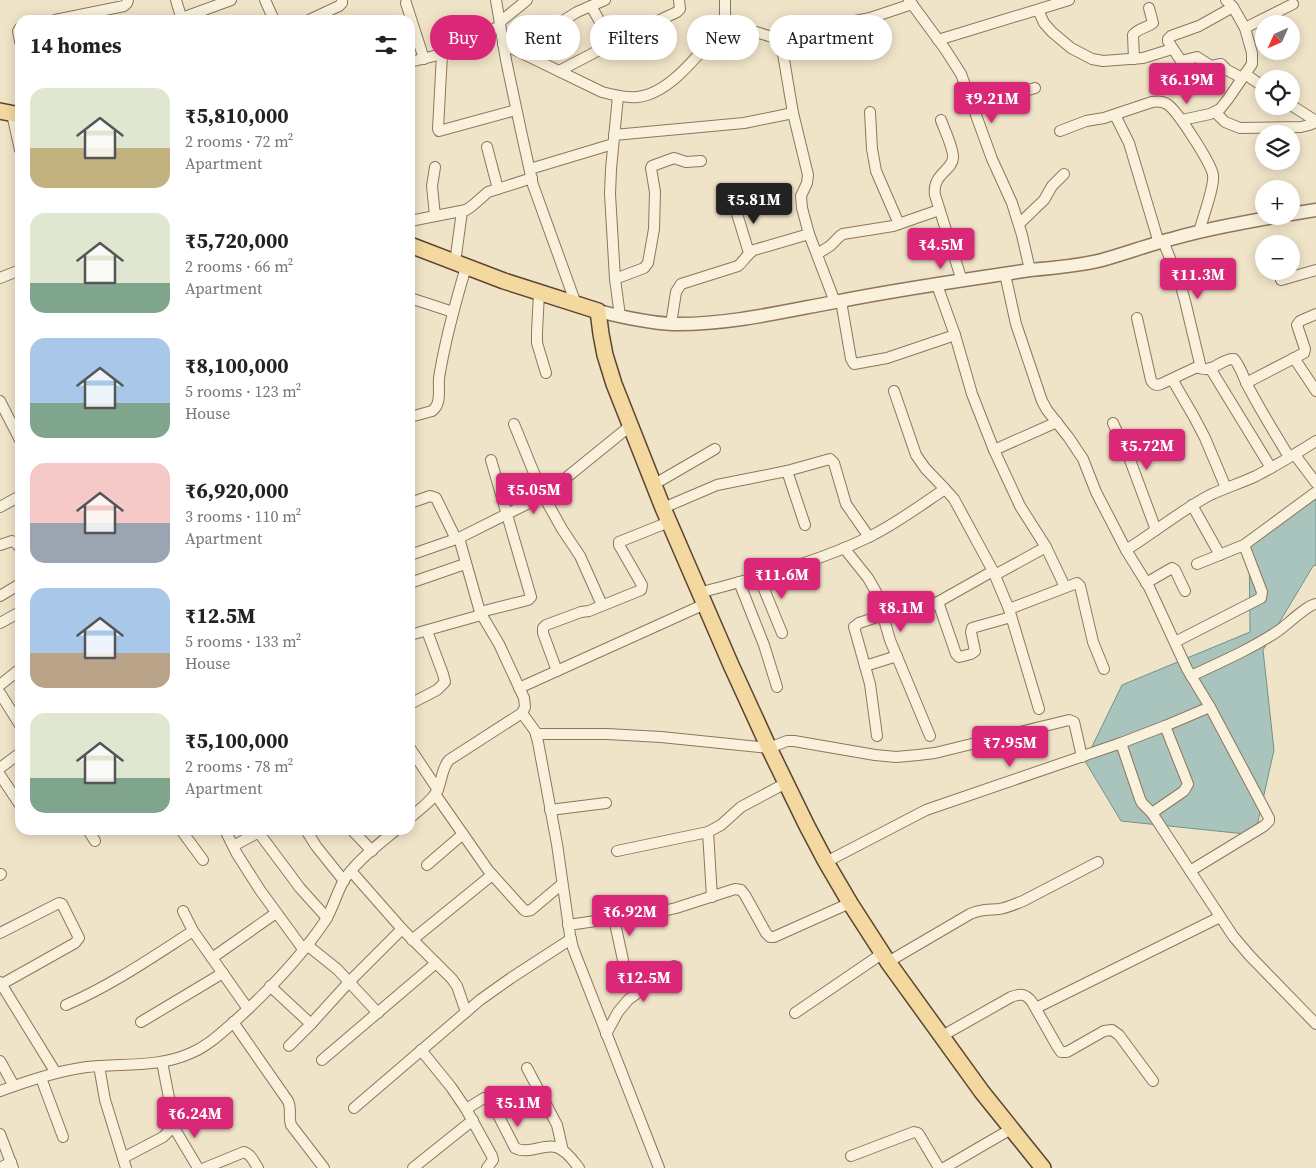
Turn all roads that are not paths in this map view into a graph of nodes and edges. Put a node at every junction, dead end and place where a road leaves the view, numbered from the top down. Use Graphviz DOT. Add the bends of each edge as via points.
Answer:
graph roads {
  1 [pos="128,0"];
  2 [pos="176,0"];
  3 [pos="231,0"];
  4 [pos="265,0"];
  5 [pos="342,0"];
  6 [pos="496,0"];
  7 [pos="527,0"];
  8 [pos="605,0"];
  9 [pos="679,0"];
  10 [pos="725,0"];
  11 [pos="1069,0"];
  12 [pos="406,3"];
  13 [pos="914,3"];
  14 [pos="1230,4"];
  15 [pos="1293,4"];
  16 [pos="591,6"];
  17 [pos="1149,8"];
  18 [pos="1038,10"];
  19 [pos="80,15"];
  20 [pos="181,15"];
  21 [pos="192,15"];
  22 [pos="272,15"];
  23 [pos="320,15"];
  24 [pos="410,15"];
  25 [pos="574,15"];
  26 [pos="596,15"];
  27 [pos="671,15"];
  28 [pos="725,15"];
  29 [pos="879,15"];
  30 [pos="500,24"];
  31 [pos="496,26"];
  32 [pos="1245,28"];
  33 [pos="415,31"];
  34 [pos="938,40"];
  35 [pos="504,44"];
  36 [pos="1172,49"];
  37 [pos="590,56"];
  38 [pos="430,57"];
  39 [pos="424,59"];
  40 [pos="1134,59"];
  41 [pos="442,60"];
  42 [pos="536,60"];
  43 [pos="693,60"];
  44 [pos="784,60"];
  45 [pos="415,61"];
  46 [pos="559,72"];
  47 [pos="1244,76"];
  48 [pos="1255,82"];
  49 [pos="1035,88"];
  50 [pos="618,96"];
  51 [pos="972,106"];
  52 [pos="516,110"];
  53 [pos="1300,111"];
  54 [pos="870,112"];
  55 [pos="1215,112"];
  56 [pos="11,113"];
  57 [pos="793,113"];
  58 [pos="1115,115"];
  59 [pos="941,120"];
  60 [pos="1182,120"];
  61 [pos="1316,121"];
  62 [pos="15,129"];
  63 [pos="1060,132"];
  64 [pos="614,140"];
  65 [pos="487,147"];
  66 [pos="701,161"];
  67 [pos="435,167"];
  68 [pos="531,173"];
  69 [pos="1064,174"];
  70 [pos="498,189"];
  71 [pos="734,204"];
  72 [pos="939,210"];
  73 [pos="1316,210"];
  74 [pos="462,211"];
  75 [pos="1300,213"];
  76 [pos="435,216"];
  77 [pos="415,220"];
  78 [pos="1255,221"];
  79 [pos="898,224"];
  80 [pos="1019,224"];
  81 [pos="1199,232"];
  82 [pos="809,234"];
  83 [pos="1161,242"];
  84 [pos="415,247"];
  85 [pos="749,253"];
  86 [pos="816,254"];
  87 [pos="460,265"];
  88 [pos="1030,270"];
  89 [pos="1316,270"];
  90 [pos="15,272"];
  91 [pos="1005,274"];
  92 [pos="1300,274"];
  93 [pos="0,278"];
  94 [pos="615,279"];
  95 [pos="962,281"];
  96 [pos="937,285"];
  97 [pos="539,292"];
  98 [pos="415,300"];
  99 [pos="838,301"];
  100 [pos="576,304"];
  101 [pos="598,310"];
  102 [pos="453,312"];
  103 [pos="1316,314"];
  104 [pos="620,316"];
  105 [pos="1137,318"];
  106 [pos="672,324"];
  107 [pos="955,335"];
  108 [pos="1294,358"];
  109 [pos="1206,368"];
  110 [pos="546,374"];
  111 [pos="1172,379"];
  112 [pos="1246,382"];
  113 [pos="894,391"];
  114 [pos="1316,391"];
  115 [pos="0,401"];
  116 [pos="415,416"];
  117 [pos="1057,422"];
  118 [pos="1114,423"];
  119 [pos="514,424"];
  120 [pos="630,426"];
  121 [pos="15,430"];
  122 [pos="1316,441"];
  123 [pos="715,449"];
  124 [pos="994,450"];
  125 [pos="1292,456"];
  126 [pos="491,460"];
  127 [pos="1271,468"];
  128 [pos="787,471"];
  129 [pos="1316,483"];
  130 [pos="654,485"];
  131 [pos="1226,488"];
  132 [pos="945,489"];
  133 [pos="1316,492"];
  134 [pos="543,495"];
  135 [pos="15,499"];
  136 [pos="415,501"];
  137 [pos="1192,505"];
  138 [pos="0,507"];
  139 [pos="507,514"];
  140 [pos="666,515"];
  141 [pos="805,525"];
  142 [pos="1156,530"];
  143 [pos="869,537"];
  144 [pos="457,539"];
  145 [pos="15,542"];
  146 [pos="0,545"];
  147 [pos="1244,545"];
  148 [pos="1046,547"];
  149 [pos="844,548"];
  150 [pos="1126,550"];
  151 [pos="415,553"];
  152 [pos="1220,555"];
  153 [pos="465,564"];
  154 [pos="1197,564"];
  155 [pos="994,573"];
  156 [pos="759,577"];
  157 [pos="415,581"];
  158 [pos="739,582"];
  159 [pos="1146,583"];
  160 [pos="15,587"];
  161 [pos="1065,587"];
  162 [pos="1185,591"];
  163 [pos="0,596"];
  164 [pos="702,598"];
  165 [pos="938,602"];
  166 [pos="1316,604"];
  167 [pos="602,605"];
  168 [pos="922,611"];
  169 [pos="481,613"];
  170 [pos="1010,613"];
  171 [pos="15,615"];
  172 [pos="883,615"];
  173 [pos="0,623"];
  174 [pos="427,631"];
  175 [pos="782,633"];
  176 [pos="415,634"];
  177 [pos="1175,642"];
  178 [pos="897,656"];
  179 [pos="865,666"];
  180 [pos="1104,669"];
  181 [pos="1188,669"];
  182 [pos="557,671"];
  183 [pos="15,673"];
  184 [pos="0,685"];
  185 [pos="777,687"];
  186 [pos="520,688"];
  187 [pos="0,693"];
  188 [pos="415,701"];
  189 [pos="524,706"];
  190 [pos="1210,707"];
  191 [pos="1039,709"];
  192 [pos="15,717"];
  193 [pos="1165,726"];
  194 [pos="536,734"];
  195 [pos="877,736"];
  196 [pos="930,736"];
  197 [pos="767,742"];
  198 [pos="1121,743"];
  199 [pos="415,756"];
  200 [pos="15,757"];
  201 [pos="1082,757"];
  202 [pos="0,768"];
  203 [pos="0,775"];
  204 [pos="786,783"];
  205 [pos="437,792"];
  206 [pos="15,798"];
  207 [pos="606,803"];
  208 [pos="550,810"];
  209 [pos="415,813"];
  210 [pos="1152,813"];
  211 [pos="708,832"];
  212 [pos="463,834"];
  213 [pos="91,835"];
  214 [pos="185,835"];
  215 [pos="228,835"];
  216 [pos="256,835"];
  217 [pos="264,835"];
  218 [pos="309,835"];
  219 [pos="357,835"];
  220 [pos="390,835"];
  221 [pos="95,841"];
  222 [pos="233,846"];
  223 [pos="372,851"];
  224 [pos="616,851"];
  225 [pos="204,860"];
  226 [pos="826,862"];
  227 [pos="1098,862"];
  228 [pos="427,865"];
  229 [pos="351,871"];
  230 [pos="1190,871"];
  231 [pos="492,874"];
  232 [pos="344,881"];
  233 [pos="562,884"];
  234 [pos="712,897"];
  235 [pos="850,903"];
  236 [pos="183,911"];
  237 [pos="276,913"];
  238 [pos="1220,917"];
  239 [pos="326,918"];
  240 [pos="614,919"];
  241 [pos="568,925"];
  242 [pos="402,929"];
  243 [pos="193,931"];
  244 [pos="0,933"];
  245 [pos="571,939"];
  246 [pos="412,940"];
  247 [pos="305,947"];
  248 [pos="212,958"];
  249 [pos="886,958"];
  250 [pos="623,960"];
  251 [pos="436,963"];
  252 [pos="674,966"];
  253 [pos="223,974"];
  254 [pos="349,982"];
  255 [pos="1,983"];
  256 [pos="270,986"];
  257 [pos="66,1005"];
  258 [pos="1036,1008"];
  259 [pos="248,1009"];
  260 [pos="466,1012"];
  261 [pos="378,1013"];
  262 [pos="795,1013"];
  263 [pos="142,1022"];
  264 [pos="233,1022"];
  265 [pos="311,1024"];
  266 [pos="1316,1024"];
  267 [pos="606,1034"];
  268 [pos="942,1036"];
  269 [pos="289,1046"];
  270 [pos="421,1050"];
  271 [pos="322,1060"];
  272 [pos="0,1061"];
  273 [pos="162,1062"];
  274 [pos="99,1066"];
  275 [pos="527,1068"];
  276 [pos="56,1073"];
  277 [pos="40,1078"];
  278 [pos="1153,1081"];
  279 [pos="14,1086"];
  280 [pos="0,1091"];
  281 [pos="354,1108"];
  282 [pos="466,1109"];
  283 [pos="473,1120"];
  284 [pos="173,1126"];
  285 [pos="1012,1129"];
  286 [pos="0,1134"];
  287 [pos="63,1137"];
  288 [pos="563,1150"];
  289 [pos="851,1156"];
  290 [pos="12,1165"];
  291 [pos="125,1166"];
  292 [pos="0,1168"];
  293 [pos="198,1168"];
  294 [pos="205,1168"];
  295 [pos="258,1168"];
  296 [pos="324,1168"];
  297 [pos="413,1168"];
  298 [pos="487,1168"];
  299 [pos="578,1168"];
  300 [pos="659,1168"];
  301 [pos="939,1168"];
  302 [pos="944,1168"];
  303 [pos="1043,1168"];
  1 -- 19 [label="street" via="124,6"];
  2 -- 20 [label="street"];
  3 -- 21 [label="street"];
  4 -- 22 [label="street"];
  5 -- 23 [label="street" via="339,6"];
  6 -- 30 [label="street"];
  7 -- 30 [label="street"];
  8 -- 16 [label="street"];
  9 -- 27 [label="street" via="680,9"];
  10 -- 28 [label="street"];
  11 -- 18 [label="street"];
  12 -- 24 [label="street"];
  13 -- 29 [label="street"];
  13 -- 34 [label="street"];
  14 -- 32 [label="street"];
  14 -- 36 [label="street" via="1199,26 1170,37 1168,41"];
  15 -- 32 [label="street"];
  16 -- 25 [label="street"];
  16 -- 26 [label="street"];
  17 -- 40 [label="street" via="1153,23 1133,35"];
  18 -- 34 [label="street"];
  18 -- 40 [label="street" via="1052,32 1086,57 1103,61"];
  30 -- 31 [label="street"];
  30 -- 35 [label="street"];
  32 -- 47 [label="street" via="1252,60"];
  33 -- 39 [label="street"];
  34 -- 51 [label="street" via="954,62"];
  35 -- 52 [label="street"];
  36 -- 40 [label="street"];
  36 -- 47 [label="street" via="1182,61 1199,57 1210,66 1221,64 1227,70"];
  37 -- 46 [label="street"];
  38 -- 39 [label="street"];
  39 -- 45 [label="street"];
  41 -- 52 [label="street" via="439,131"];
  42 -- 46 [label="street"];
  43 -- 50 [label="street" via="677,77 652,93 638,97"];
  44 -- 57 [label="street"];
  46 -- 50 [label="street"];
  47 -- 48 [label="street"];
  47 -- 55 [label="street"];
  49 -- 51 [label="street"];
  50 -- 64 [label="street"];
  51 -- 80 [label="street"];
  52 -- 68 [label="street"];
  53 -- 61 [label="street"];
  54 -- 79 [label="street" via="876,171"];
  55 -- 60 [label="street"];
  55 -- 61 [label="street" via="1227,124 1245,129 1301,128"];
  56 -- 62 [label="street"];
  57 -- 64 [label="street"];
  57 -- 82 [label="street" via="808,175 801,196"];
  58 -- 60 [label="street" via="1157,101 1173,108"];
  58 -- 63 [label="street" via="1086,121"];
  58 -- 83 [label="street" via="1129,143"];
  59 -- 72 [label="street" via="953,159 935,185"];
  60 -- 81 [label="street" via="1213,174"];
  64 -- 68 [label="street"];
  64 -- 94 [label="street" via="610,194"];
  65 -- 70 [label="street"];
  66 -- 94 [label="street" via="686,162 674,158 652,166 654,229 648,263 644,268"];
  67 -- 76 [label="street" via="432,186"];
  68 -- 70 [label="street"];
  68 -- 100 [label="street"];
  69 -- 80 [label="street" via="1044,200"];
  70 -- 74 [label="street" via="484,194"];
  71 -- 85 [label="street"];
  72 -- 79 [label="street"];
  72 -- 95 [label="street"];
  73 -- 75 [label="street"];
  74 -- 76 [label="street"];
  74 -- 87 [label="street"];
  76 -- 77 [label="street"];
  78 -- 81 [label="street"];
  79 -- 86 [label="street" via="841,235"];
  80 -- 88 [label="street"];
  81 -- 83 [label="street"];
  82 -- 85 [label="street"];
  82 -- 86 [label="street"];
  83 -- 88 [label="street" via="1080,265"];
  83 -- 109 [label="street" via="1180,283"];
  84 -- 87 [label="main road"];
  85 -- 106 [label="street" via="738,266 685,281 678,286"];
  86 -- 99 [label="street"];
  87 -- 97 [label="main road"];
  87 -- 102 [label="street"];
  88 -- 91 [label="street"];
  89 -- 92 [label="street"];
  90 -- 93 [label="street"];
  91 -- 95 [label="street"];
  91 -- 117 [label="street" via="1016,324 1039,394"];
  94 -- 104 [label="street"];
  95 -- 96 [label="street"];
  96 -- 99 [label="street"];
  96 -- 107 [label="street"];
  97 -- 100 [label="main road"];
  97 -- 110 [label="street" via="537,343"];
  98 -- 102 [label="street"];
  99 -- 106 [label="street" via="743,318"];
  99 -- 107 [label="street" via="854,364 887,358"];
  100 -- 101 [label="main road"];
  101 -- 104 [label="street"];
  101 -- 120 [label="main road" via="605,354"];
  102 -- 116 [label="street" via="439,380 438,404 432,411"];
  103 -- 108 [label="street" via="1298,324 1305,351"];
  104 -- 106 [label="street"];
  105 -- 111 [label="street" via="1152,382 1158,386"];
  107 -- 124 [label="street" via="972,394"];
  108 -- 112 [label="street"];
  108 -- 114 [label="street"];
  109 -- 111 [label="street" via="1195,368"];
  109 -- 112 [label="street" via="1234,359"];
  109 -- 127 [label="street"];
  111 -- 131 [label="street" via="1201,431"];
  112 -- 125 [label="street"];
  113 -- 132 [label="street" via="916,455"];
  115 -- 121 [label="street"];
  117 -- 124 [label="street"];
  117 -- 150 [label="street" via="1083,459"];
  118 -- 142 [label="street"];
  119 -- 134 [label="street"];
  120 -- 130 [label="main road"];
  120 -- 134 [label="street"];
  122 -- 125 [label="street"];
  123 -- 130 [label="street"];
  124 -- 148 [label="street" via="1020,506"];
  125 -- 127 [label="street"];
  125 -- 129 [label="street"];
  126 -- 139 [label="street"];
  127 -- 131 [label="street"];
  128 -- 140 [label="street" via="717,485"];
  128 -- 141 [label="street"];
  128 -- 143 [label="street" via="831,460 846,504"];
  130 -- 140 [label="main road"];
  131 -- 137 [label="street"];
  132 -- 143 [label="street"];
  132 -- 155 [label="street"];
  133 -- 147 [label="street"];
  134 -- 139 [label="street"];
  134 -- 167 [label="street" via="580,556"];
  135 -- 138 [label="street"];
  136 -- 144 [label="street" via="430,496 436,498"];
  137 -- 142 [label="street"];
  137 -- 152 [label="street"];
  139 -- 144 [label="street"];
  139 -- 169 [label="street" via="531,597"];
  140 -- 164 [label="main road"];
  140 -- 167 [label="street" via="619,542 642,588"];
  142 -- 150 [label="street"];
  143 -- 149 [label="street"];
  144 -- 151 [label="street"];
  144 -- 153 [label="street"];
  145 -- 146 [label="street"];
  147 -- 152 [label="street"];
  147 -- 177 [label="street" via="1262,596"];
  148 -- 155 [label="street"];
  148 -- 161 [label="street"];
  149 -- 156 [label="street"];
  149 -- 172 [label="street" via="868,578"];
  150 -- 159 [label="street"];
  152 -- 154 [label="street"];
  153 -- 157 [label="street"];
  153 -- 169 [label="street"];
  155 -- 165 [label="street"];
  155 -- 170 [label="street"];
  156 -- 158 [label="street"];
  156 -- 175 [label="street"];
  158 -- 164 [label="street"];
  158 -- 185 [label="street"];
  159 -- 162 [label="street" via="1172,568"];
  159 -- 177 [label="street"];
  160 -- 163 [label="street"];
  161 -- 170 [label="street"];
  161 -- 180 [label="street" via="1076,583 1080,586 1093,642"];
  164 -- 182 [label="street"];
  164 -- 197 [label="main road"];
  165 -- 168 [label="street"];
  165 -- 170 [label="street" via="959,657 975,651 970,632 972,628"];
  166 -- 181 [label="street" via="1237,656"];
  167 -- 182 [label="street" via="543,628"];
  169 -- 174 [label="street"];
  169 -- 186 [label="street"];
  170 -- 191 [label="street"];
  171 -- 173 [label="street"];
  172 -- 178 [label="street"];
  172 -- 179 [label="street" via="855,626"];
  174 -- 176 [label="street"];
  174 -- 188 [label="street" via="445,681"];
  177 -- 181 [label="street"];
  178 -- 179 [label="street"];
  178 -- 196 [label="street"];
  179 -- 195 [label="street"];
  181 -- 190 [label="street"];
  182 -- 186 [label="street"];
  183 -- 184 [label="street"];
  186 -- 189 [label="street"];
  187 -- 192 [label="street"];
  189 -- 194 [label="street"];
  189 -- 205 [label="street" via="449,760"];
  190 -- 193 [label="street"];
  190 -- 230 [label="street" via="1268,813 1269,821"];
  193 -- 198 [label="street"];
  193 -- 210 [label="street" via="1188,786"];
  194 -- 197 [label="street"];
  194 -- 208 [label="street"];
  197 -- 201 [label="street" via="794,741 896,757 935,753 1069,720 1074,722"];
  197 -- 204 [label="main road"];
  198 -- 201 [label="street"];
  198 -- 210 [label="street" via="1140,799"];
  199 -- 205 [label="street"];
  200 -- 202 [label="street"];
  201 -- 226 [label="street" via="926,810"];
  203 -- 206 [label="street"];
  204 -- 211 [label="street" via="740,807"];
  204 -- 226 [label="main road"];
  205 -- 209 [label="street"];
  205 -- 212 [label="street"];
  207 -- 208 [label="street"];
  208 -- 233 [label="street"];
  210 -- 230 [label="street"];
  211 -- 224 [label="street"];
  211 -- 234 [label="street"];
  212 -- 228 [label="street"];
  212 -- 231 [label="street"];
  213 -- 221 [label="street"];
  214 -- 225 [label="street"];
  215 -- 222 [label="street"];
  216 -- 222 [label="street"];
  217 -- 239 [label="street" via="300,888"];
  218 -- 232 [label="street"];
  219 -- 223 [label="street"];
  220 -- 223 [label="street"];
  222 -- 237 [label="street"];
  223 -- 229 [label="street"];
  226 -- 235 [label="main road"];
  227 -- 249 [label="street" via="1016,904 970,914"];
  229 -- 232 [label="street"];
  229 -- 242 [label="street"];
  230 -- 238 [label="street"];
  231 -- 233 [label="street" via="526,911"];
  231 -- 246 [label="street"];
  232 -- 239 [label="street"];
  233 -- 241 [label="street"];
  234 -- 235 [label="street" via="741,890 766,933 772,937"];
  234 -- 240 [label="street" via="668,910"];
  235 -- 249 [label="main road"];
  236 -- 243 [label="street"];
  237 -- 247 [label="street"];
  237 -- 248 [label="street"];
  238 -- 258 [label="street"];
  238 -- 266 [label="street" via="1240,944"];
  239 -- 247 [label="street"];
  240 -- 241 [label="street"];
  240 -- 250 [label="street"];
  241 -- 245 [label="street"];
  242 -- 246 [label="street"];
  242 -- 254 [label="street"];
  243 -- 248 [label="street"];
  243 -- 257 [label="street" via="114,982"];
  244 -- 255 [label="street" via="59,902 79,938"];
  245 -- 260 [label="street"];
  245 -- 267 [label="street"];
  246 -- 251 [label="street"];
  247 -- 254 [label="street" via="328,962"];
  247 -- 256 [label="street"];
  248 -- 253 [label="street"];
  249 -- 262 [label="street"];
  249 -- 268 [label="main road"];
  251 -- 260 [label="street" via="455,983"];
  251 -- 261 [label="street"];
  252 -- 267 [label="street" via="628,1000"];
  253 -- 259 [label="street"];
  253 -- 263 [label="street"];
  254 -- 261 [label="street"];
  254 -- 265 [label="street"];
  255 -- 276 [label="street"];
  256 -- 259 [label="street"];
  256 -- 265 [label="street"];
  258 -- 268 [label="street" via="1029,997 1017,994"];
  258 -- 278 [label="street" via="1061,1052 1112,1030"];
  259 -- 264 [label="street"];
  260 -- 270 [label="street"];
  261 -- 271 [label="street"];
  264 -- 273 [label="street" via="202,1048"];
  264 -- 296 [label="street" via="288,1101 291,1125"];
  265 -- 269 [label="street"];
  267 -- 300 [label="street"];
  268 -- 285 [label="main road"];
  270 -- 281 [label="street"];
  270 -- 282 [label="street"];
  272 -- 279 [label="street"];
  273 -- 274 [label="street"];
  273 -- 284 [label="street"];
  274 -- 276 [label="street"];
  274 -- 291 [label="street"];
  275 -- 288 [label="street" via="557,1125"];
  276 -- 277 [label="street"];
  277 -- 279 [label="street"];
  277 -- 287 [label="street"];
  279 -- 280 [label="street"];
  282 -- 283 [label="street"];
  282 -- 288 [label="street" via="488,1098 515,1148 526,1151 553,1147"];
  283 -- 297 [label="street"];
  283 -- 298 [label="street" via="492,1156"];
  284 -- 291 [label="street"];
  284 -- 293 [label="street"];
  285 -- 302 [label="street"];
  285 -- 303 [label="main road"];
  286 -- 290 [label="street"];
  288 -- 299 [label="street"];
  289 -- 301 [label="street" via="914,1132 920,1136"];
  290 -- 292 [label="street"];
  294 -- 295 [label="street" via="244,1152"];
}
